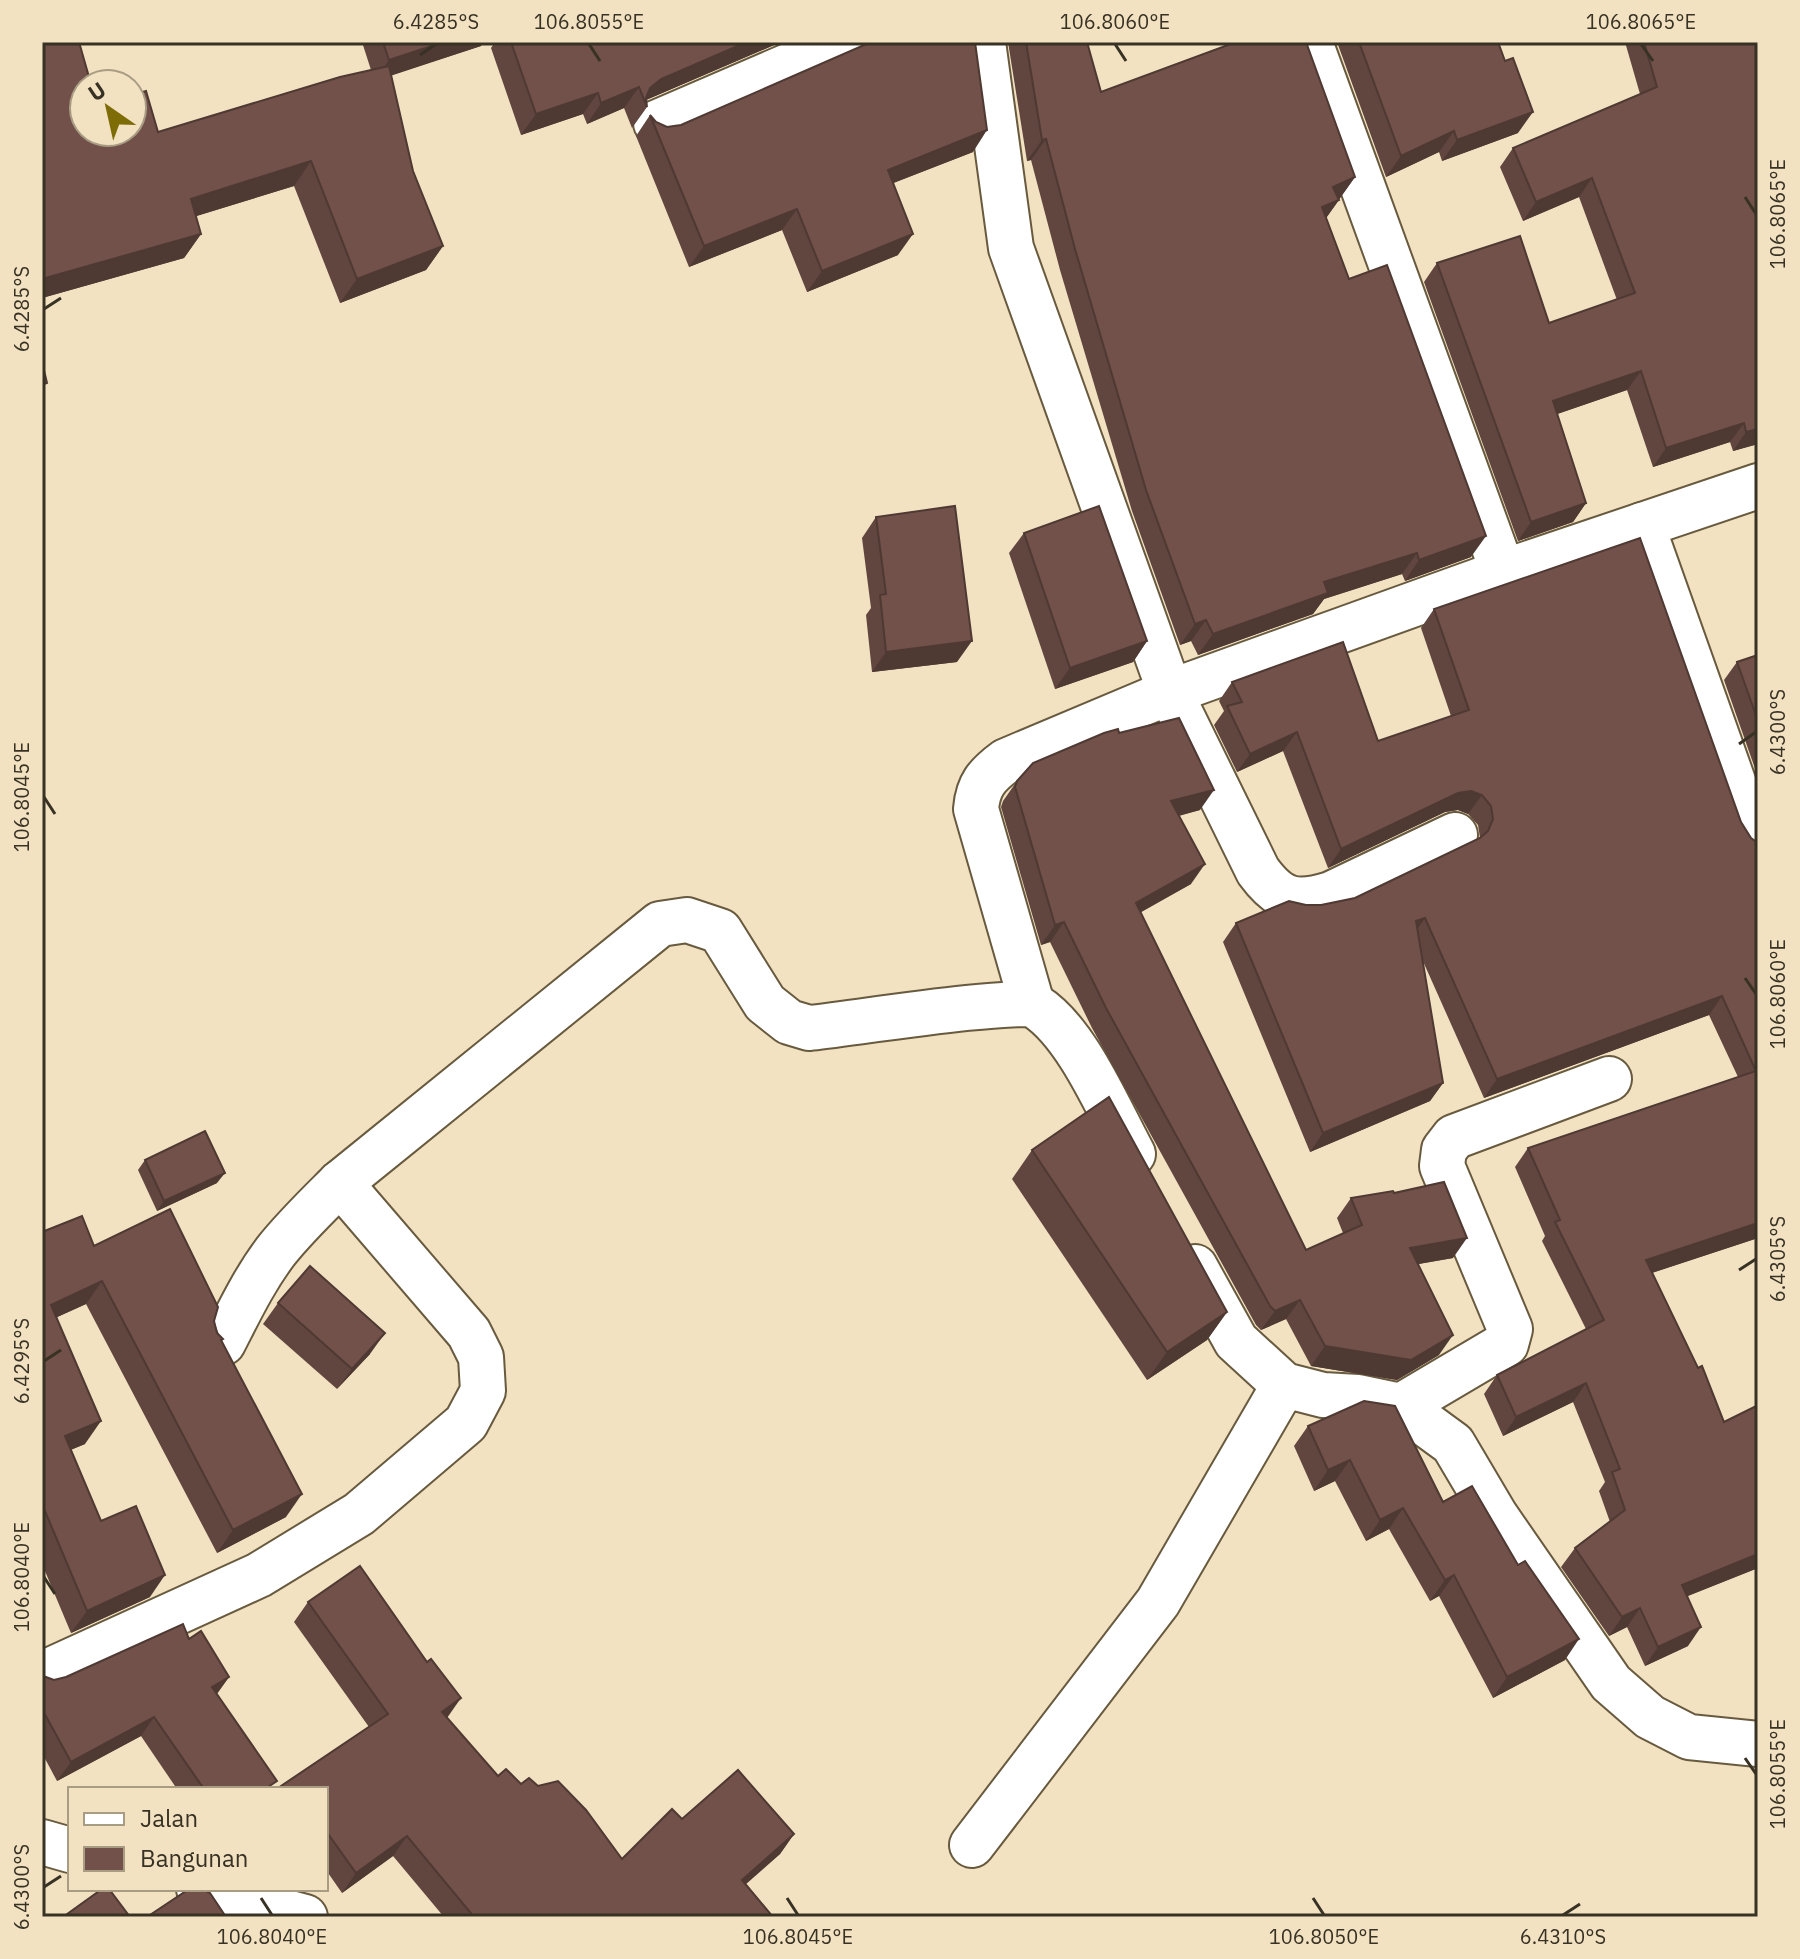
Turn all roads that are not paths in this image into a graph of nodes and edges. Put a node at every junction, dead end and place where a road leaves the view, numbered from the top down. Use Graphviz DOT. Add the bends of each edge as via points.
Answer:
graph roads {
  1 [pos="844,42"];
  2 [pos="983,42"];
  3 [pos="1310,42"];
  4 [pos="656,123"];
  5 [pos="1758,486"];
  6 [pos="1642,525"];
  7 [pos="1503,572"];
  8 [pos="1170,692"];
  9 [pos="1455,835"];
  10 [pos="1758,841"];
  11 [pos="1032,1004"];
  12 [pos="1609,1079"];
  13 [pos="340,1183"];
  14 [pos="1154,1192"];
  15 [pos="1177,1233"];
  16 [pos="223,1343"];
  17 [pos="1284,1385"];
  18 [pos="1401,1406"];
  19 [pos="42,1674"];
  20 [pos="1758,1744"];
  21 [pos="42,1842"];
  22 [pos="972,1845"];
  23 [pos="68,1849"];
  24 [pos="207,1891"];
  25 [pos="305,1917"];
  1 -- 4 [label="street"];
  2 -- 8 [label="street" via="1011,248"];
  3 -- 7 [label="street"];
  5 -- 6 [label="street"];
  6 -- 7 [label="street"];
  6 -- 10 [label="street"];
  7 -- 8 [label="street"];
  8 -- 9 [label="street" via="1253,862 1284,897 1299,901 1331,894"];
  8 -- 11 [label="street" via="1006,761 978,792 976,809"];
  11 -- 13 [label="street" via="994,1004 809,1028 789,1022 765,1003 720,931 687,920 660,924"];
  11 -- 14 [label="street" via="1073,1044"];
  12 -- 18 [label="street" via="1454,1137 1444,1150 1442,1166 1510,1329 1506,1344"];
  13 -- 16 [label="street" via="275,1252"];
  13 -- 19 [label="street" via="469,1333 481,1357 483,1391 466,1423 359,1514 259,1575"];
  15 -- 17 [label="street" via="1236,1341"];
  17 -- 18 [label="street"];
  17 -- 22 [label="street" via="1158,1602"];
  18 -- 20 [label="street" via="1453,1444 1495,1515 1611,1683 1650,1717 1689,1737"];
  21 -- 23 [label="street"];
  24 -- 25 [label="street"];
}
